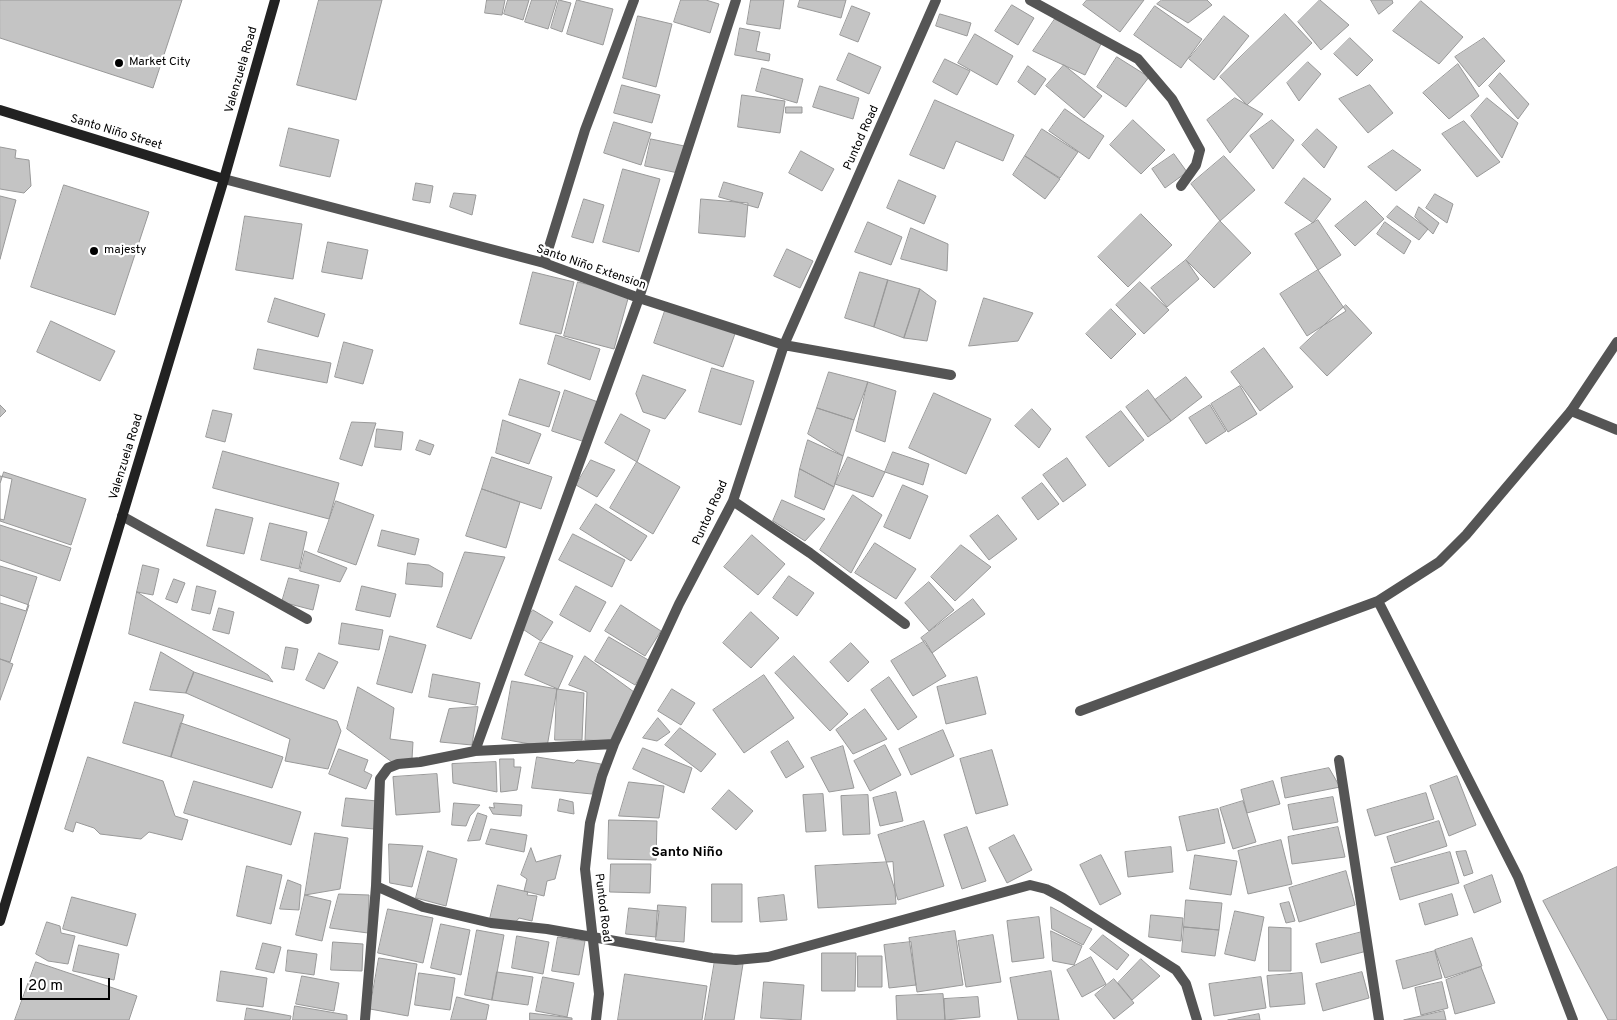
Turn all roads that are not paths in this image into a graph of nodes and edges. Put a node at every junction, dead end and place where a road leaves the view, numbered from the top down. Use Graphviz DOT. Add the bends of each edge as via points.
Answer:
graph roads {
  1 [pos="275,0"];
  2 [pos="634,0"];
  3 [pos="736,0"];
  4 [pos="936,0"];
  5 [pos="1030,0"];
  6 [pos="0,110"];
  7 [pos="224,179"];
  8 [pos="1181,186"];
  9 [pos="544,263"];
  10 [pos="639,298"];
  11 [pos="1617,342"];
  12 [pos="784,345"];
  13 [pos="951,374"];
  14 [pos="1572,411"];
  15 [pos="1617,430"];
  16 [pos="733,501"];
  17 [pos="122,516"];
  18 [pos="1378,601"];
  19 [pos="308,619"];
  20 [pos="905,624"];
  21 [pos="1080,711"];
  22 [pos="614,744"];
  23 [pos="475,750"];
  24 [pos="1339,760"];
  25 [pos="376,886"];
  26 [pos="0,922"];
  27 [pos="594,937"];
  28 [pos="365,1020"];
  29 [pos="596,1020"];
  30 [pos="1197,1020"];
  31 [pos="1379,1020"];
  32 [pos="1573,1020"];
  1 -- 7 [label="street, Valenzuela Road"];
  2 -- 9 [label="street" via="585,130"];
  3 -- 10 [label="street"];
  4 -- 12 [label="street, Puntod Road"];
  5 -- 8 [label="street" via="1138,58 1172,99 1200,150 1196,164"];
  6 -- 7 [label="street, Santo Niño Street"];
  7 -- 9 [label="street, Santo Niño Extension"];
  7 -- 17 [label="street, Valenzuela Road"];
  9 -- 10 [label="street, Santo Niño Extension"];
  10 -- 12 [label="street, Santo Niño Extension"];
  10 -- 23 [label="street"];
  11 -- 14 [label="street"];
  12 -- 13 [label="street, Santo Niño Extension"];
  12 -- 16 [label="street, Puntod Road"];
  14 -- 15 [label="street"];
  14 -- 18 [label="street" via="1439,562"];
  16 -- 20 [label="street"];
  16 -- 22 [label="street, Puntod Road" via="679,604"];
  17 -- 19 [label="street"];
  17 -- 26 [label="street, Valenzuela Road"];
  18 -- 21 [label="street"];
  18 -- 32 [label="street" via="1518,877"];
  22 -- 23 [label="street"];
  22 -- 27 [label="street, Puntod Road" via="590,823 585,869"];
  23 -- 25 [label="street" via="388,768 380,779"];
  24 -- 31 [label="street"];
  25 -- 27 [label="street" via="423,907 491,924"];
  25 -- 28 [label="street"];
  27 -- 29 [label="street, Puntod Road" via="599,994"];
  27 -- 30 [label="street" via="712,958 768,957 1030,885 1064,898 1176,970 1186,984"];
}
